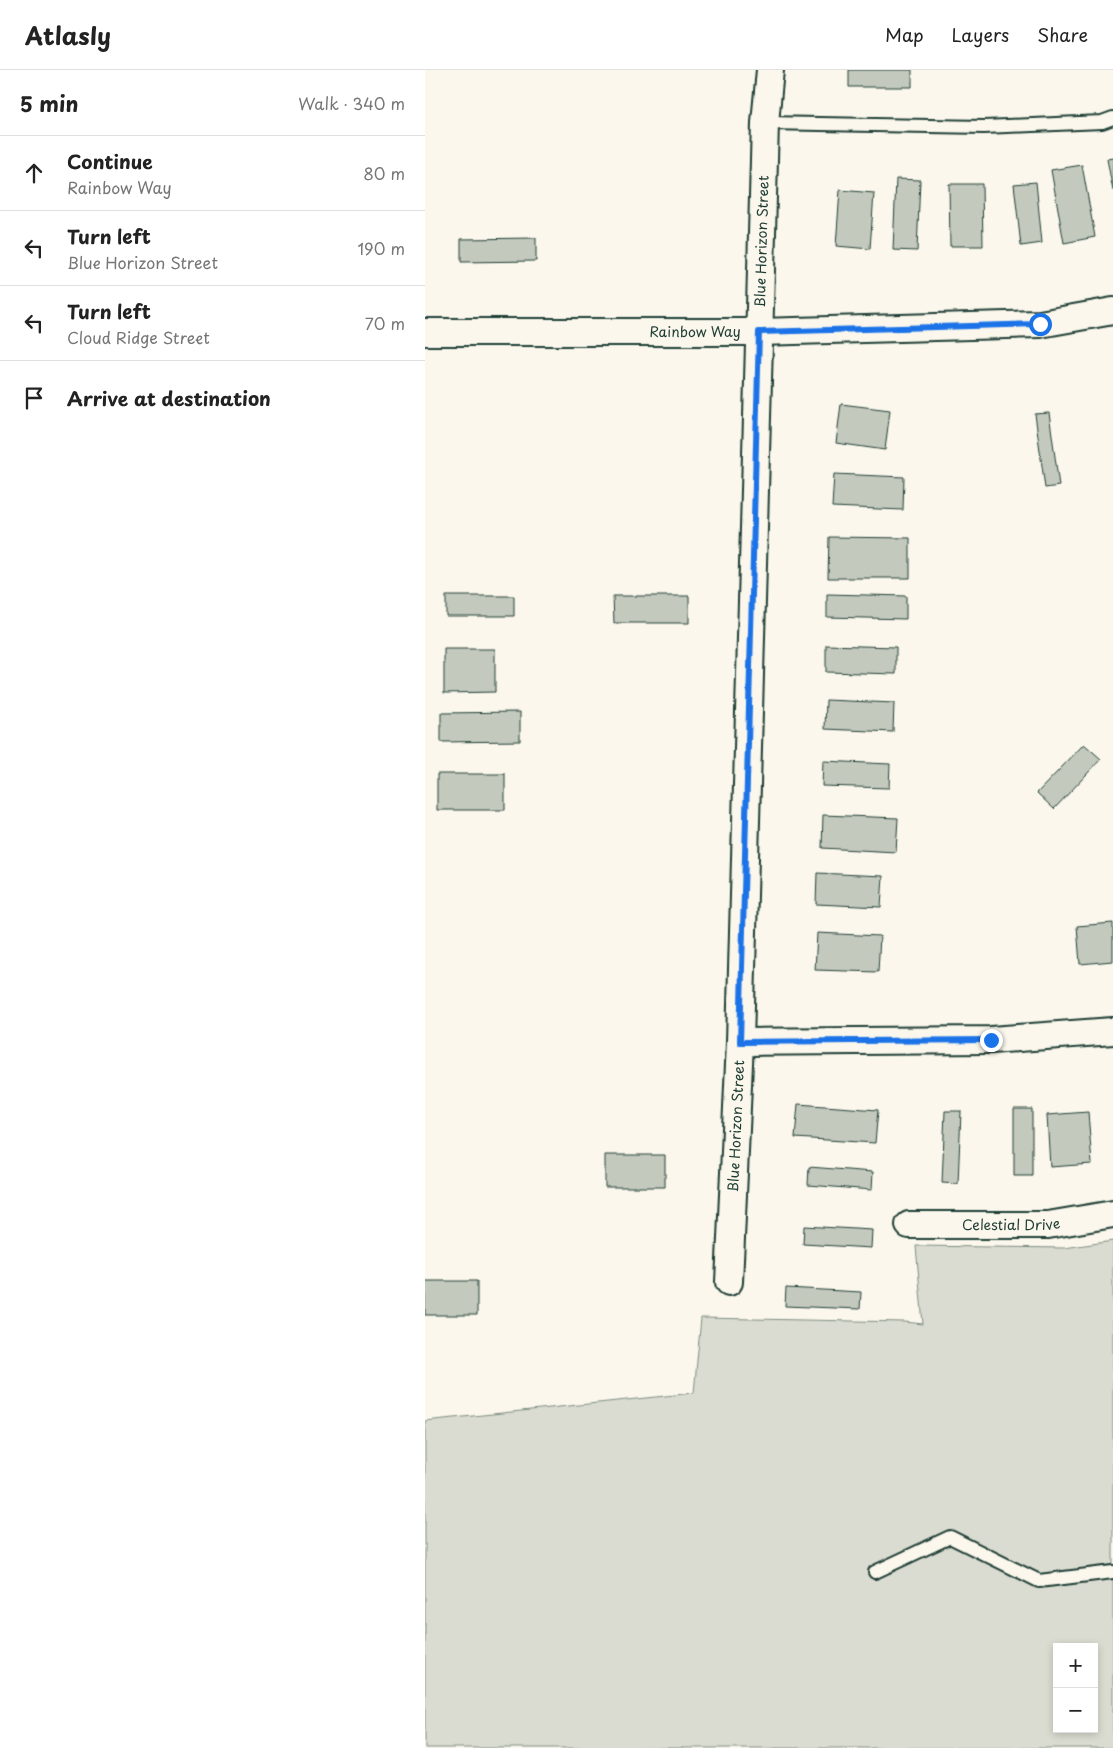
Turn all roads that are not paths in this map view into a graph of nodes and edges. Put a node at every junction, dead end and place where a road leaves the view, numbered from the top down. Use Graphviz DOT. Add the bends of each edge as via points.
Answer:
graph roads {
  1 [pos="770,70"];
  2 [pos="1113,118"];
  3 [pos="765,123"];
  4 [pos="1113,310"];
  5 [pos="425,332"];
  6 [pos="759,332"];
  7 [pos="1113,1031"];
  8 [pos="740,1042"];
  9 [pos="1113,1214"];
  10 [pos="909,1225"];
  11 [pos="729,1282"];
  12 [pos="875,1572"];
  13 [pos="1113,1572"];
  1 -- 3 [label="street, Blue Horizon Street"];
  2 -- 3 [label="lane" via="1102,122 984,126"];
  3 -- 6 [label="street, Blue Horizon Street"];
  4 -- 6 [label="street, Rainbow Way" via="1040,324"];
  5 -- 6 [label="street, Rainbow Way"];
  6 -- 8 [label="street, Blue Horizon Street"];
  7 -- 8 [label="street" via="991,1040"];
  8 -- 11 [label="street, Blue Horizon Street"];
  9 -- 10 [label="street, Celestial Drive" via="1048,1225"];
  12 -- 13 [label="lane" via="950,1537 1039,1581"];
}
